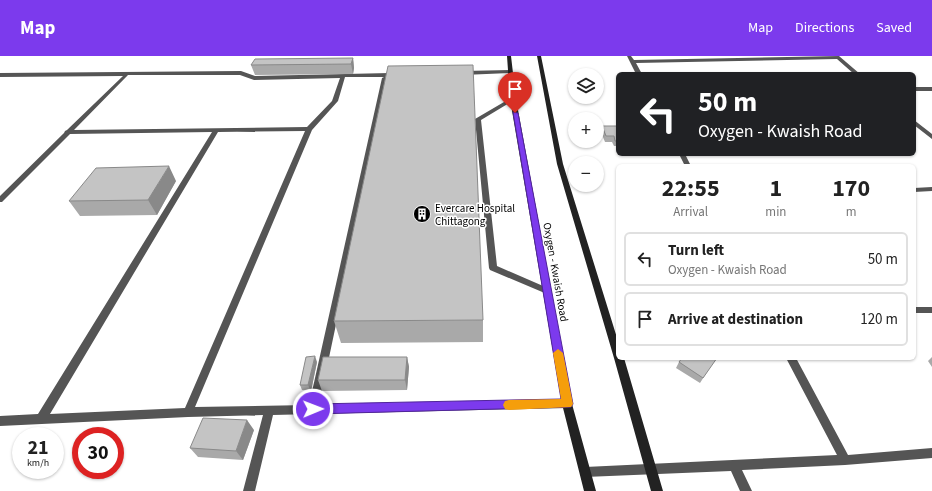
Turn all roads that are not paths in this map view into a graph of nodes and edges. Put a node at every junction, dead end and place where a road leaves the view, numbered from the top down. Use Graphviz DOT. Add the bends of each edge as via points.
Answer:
graph roads {
  1 [pos="509,56"];
  2 [pos="539,56"];
  3 [pos="629,56"];
  4 [pos="837,57"];
  5 [pos="632,62"];
  6 [pos="510,72"];
  7 [pos="638,72"];
  8 [pos="855,72"];
  9 [pos="454,73"];
  10 [pos="127,74"];
  11 [pos="1,75"];
  12 [pos="398,75"];
  13 [pos="343,76"];
  14 [pos="385,78"];
  15 [pos="916,89"];
  16 [pos="932,89"];
  17 [pos="513,99"];
  18 [pos="916,124"];
  19 [pos="216,130"];
  20 [pos="309,130"];
  21 [pos="67,132"];
  22 [pos="932,137"];
  23 [pos="916,190"];
  24 [pos="932,190"];
  25 [pos="0,200"];
  26 [pos="547,291"];
  27 [pos="916,310"];
  28 [pos="932,310"];
  29 [pos="616,350"];
  30 [pos="619,360"];
  31 [pos="792,360"];
  32 [pos="567,404"];
  33 [pos="313,409"];
  34 [pos="269,410"];
  35 [pos="188,412"];
  36 [pos="41,419"];
  37 [pos="0,421"];
  38 [pos="932,453"];
  39 [pos="845,460"];
  40 [pos="734,465"];
  41 [pos="650,469"];
  42 [pos="585,472"];
  43 [pos="249,491"];
  44 [pos="590,491"];
  45 [pos="657,491"];
  46 [pos="746,491"];
  1 -- 6 [label="main road, Oxygen - Kwaish Road"];
  2 -- 29 [label="main road" via="560,164"];
  3 -- 5 [label="street"];
  4 -- 5 [label="street"];
  4 -- 8 [label="street"];
  5 -- 7 [label="street"];
  6 -- 9 [label="street"];
  6 -- 17 [label="main road, Oxygen - Kwaish Road"];
  10 -- 11 [label="street"];
  10 -- 13 [label="street" via="241,73 254,78"];
  10 -- 21 [label="street"];
  12 -- 13 [label="street"];
  13 -- 20 [label="street" via="335,101"];
  14 -- 33 [label="street"];
  15 -- 16 [label="street"];
  17 -- 26 [label="main road, Oxygen - Kwaish Road"];
  17 -- 26 [label="street" via="478,119 493,268"];
  18 -- 22 [label="street"];
  19 -- 20 [label="street"];
  19 -- 21 [label="street"];
  19 -- 36 [label="street"];
  20 -- 35 [label="street"];
  21 -- 25 [label="street"];
  23 -- 24 [label="street"];
  26 -- 32 [label="main road, Oxygen - Kwaish Road"];
  27 -- 28 [label="street"];
  30 -- 41 [label="main road"];
  31 -- 39 [label="street"];
  32 -- 33 [label="street"];
  32 -- 42 [label="main road, Oxygen - Kwaish Road"];
  33 -- 34 [label="street"];
  34 -- 35 [label="street"];
  34 -- 43 [label="street"];
  35 -- 36 [label="street"];
  36 -- 37 [label="street"];
  38 -- 39 [label="street"];
  39 -- 40 [label="street"];
  40 -- 41 [label="street"];
  40 -- 46 [label="street"];
  41 -- 42 [label="street"];
  41 -- 45 [label="main road"];
  42 -- 44 [label="main road, Oxygen - Kwaish Road"];
}
